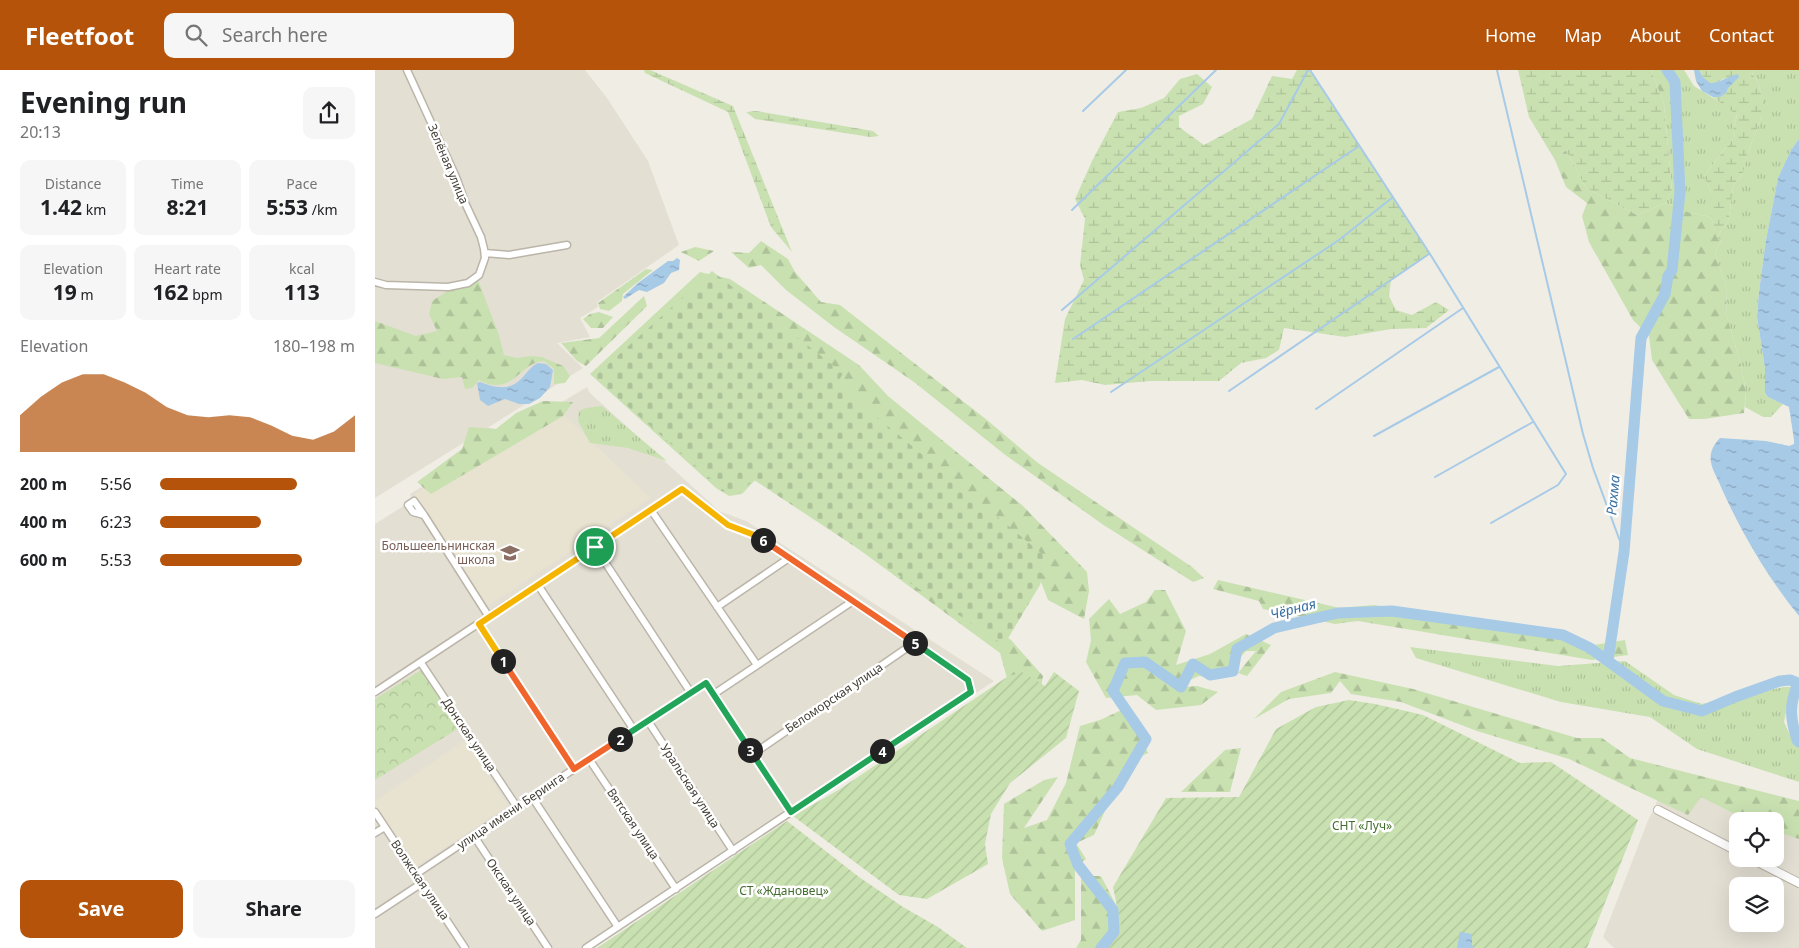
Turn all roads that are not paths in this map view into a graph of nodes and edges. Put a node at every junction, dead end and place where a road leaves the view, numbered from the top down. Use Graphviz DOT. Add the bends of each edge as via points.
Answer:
graph roads {
  1 [pos="407,70"];
  2 [pos="567,245"];
  3 [pos="485,256"];
  4 [pos="375,282"];
  5 [pos="651,510"];
  6 [pos="424,515"];
  7 [pos="595,547"];
  8 [pos="789,558"];
  9 [pos="538,585"];
  10 [pos="853,601"];
  11 [pos="717,607"];
  12 [pos="489,617"];
  13 [pos="479,624"];
  14 [pos="915,643"];
  15 [pos="421,663"];
  16 [pos="757,665"];
  17 [pos="375,692"];
  18 [pos="691,693"];
  19 [pos="713,694"];
  20 [pos="648,721"];
  21 [pos="634,730"];
  22 [pos="753,754"];
  23 [pos="589,759"];
  24 [pos="574,769"];
  25 [pos="532,797"];
  26 [pos="517,807"];
  27 [pos="1659,810"];
  28 [pos="375,812"];
  29 [pos="791,812"];
  30 [pos="385,827"];
  31 [pos="375,833"];
  32 [pos="474,836"];
  33 [pos="1729,847"];
  34 [pos="733,851"];
  35 [pos="1768,867"];
  36 [pos="416,874"];
  37 [pos="422,883"];
  38 [pos="1799,883"];
  39 [pos="676,889"];
  40 [pos="375,914"];
  41 [pos="619,928"];
  42 [pos="462,947"];
  43 [pos="548,948"];
  44 [pos="586,948"];
  1 -- 3 [label="street, Зелёная улица" via="456,176 481,237"];
  2 -- 3 [label="street" via="509,256"];
  3 -- 4 [label="street" via="479,275 468,283 448,287"];
  5 -- 7 [label="street"];
  5 -- 8 [label="street" via="682,489 728,525 757,536"];
  5 -- 11 [label="street"];
  6 -- 12 [label="street"];
  7 -- 9 [label="street"];
  7 -- 18 [label="street"];
  8 -- 10 [label="street"];
  8 -- 11 [label="street"];
  9 -- 12 [label="street"];
  9 -- 21 [label="street"];
  10 -- 14 [label="street"];
  10 -- 16 [label="street"];
  11 -- 16 [label="street"];
  12 -- 13 [label="street"];
  13 -- 15 [label="street"];
  13 -- 24 [label="street"];
  14 -- 22 [label="street, Беломорская улица"];
  14 -- 29 [label="street" via="968,680 971,692"];
  15 -- 17 [label="street"];
  15 -- 26 [label="street, Донская улица"];
  16 -- 19 [label="street"];
  18 -- 19 [label="street, улица имени Беринга" via="706,683"];
  18 -- 20 [label="street, улица имени Беринга"];
  19 -- 22 [label="street"];
  20 -- 21 [label="street, улица имени Беринга"];
  20 -- 34 [label="street, Уральская улица"];
  21 -- 23 [label="street, улица имени Беринга"];
  22 -- 29 [label="street"];
  23 -- 24 [label="street, улица имени Беринга"];
  23 -- 39 [label="street, Вятская улица"];
  24 -- 25 [label="street, улица имени Беринга"];
  25 -- 26 [label="street, улица имени Беринга"];
  25 -- 41 [label="street"];
  26 -- 32 [label="street, улица имени Беринга"];
  27 -- 33 [label="street"];
  28 -- 30 [label="street, Волжская улица"];
  29 -- 34 [label="street"];
  30 -- 31 [label="street"];
  30 -- 36 [label="street, Волжская улица"];
  32 -- 36 [label="street, улица имени Беринга"];
  32 -- 43 [label="street, Окская улица"];
  34 -- 39 [label="street"];
  35 -- 38 [label="street"];
  36 -- 37 [label="street, Волжская улица"];
  37 -- 40 [label="street"];
  37 -- 42 [label="street, Волжская улица"];
  39 -- 41 [label="street"];
  41 -- 44 [label="street"];
}
